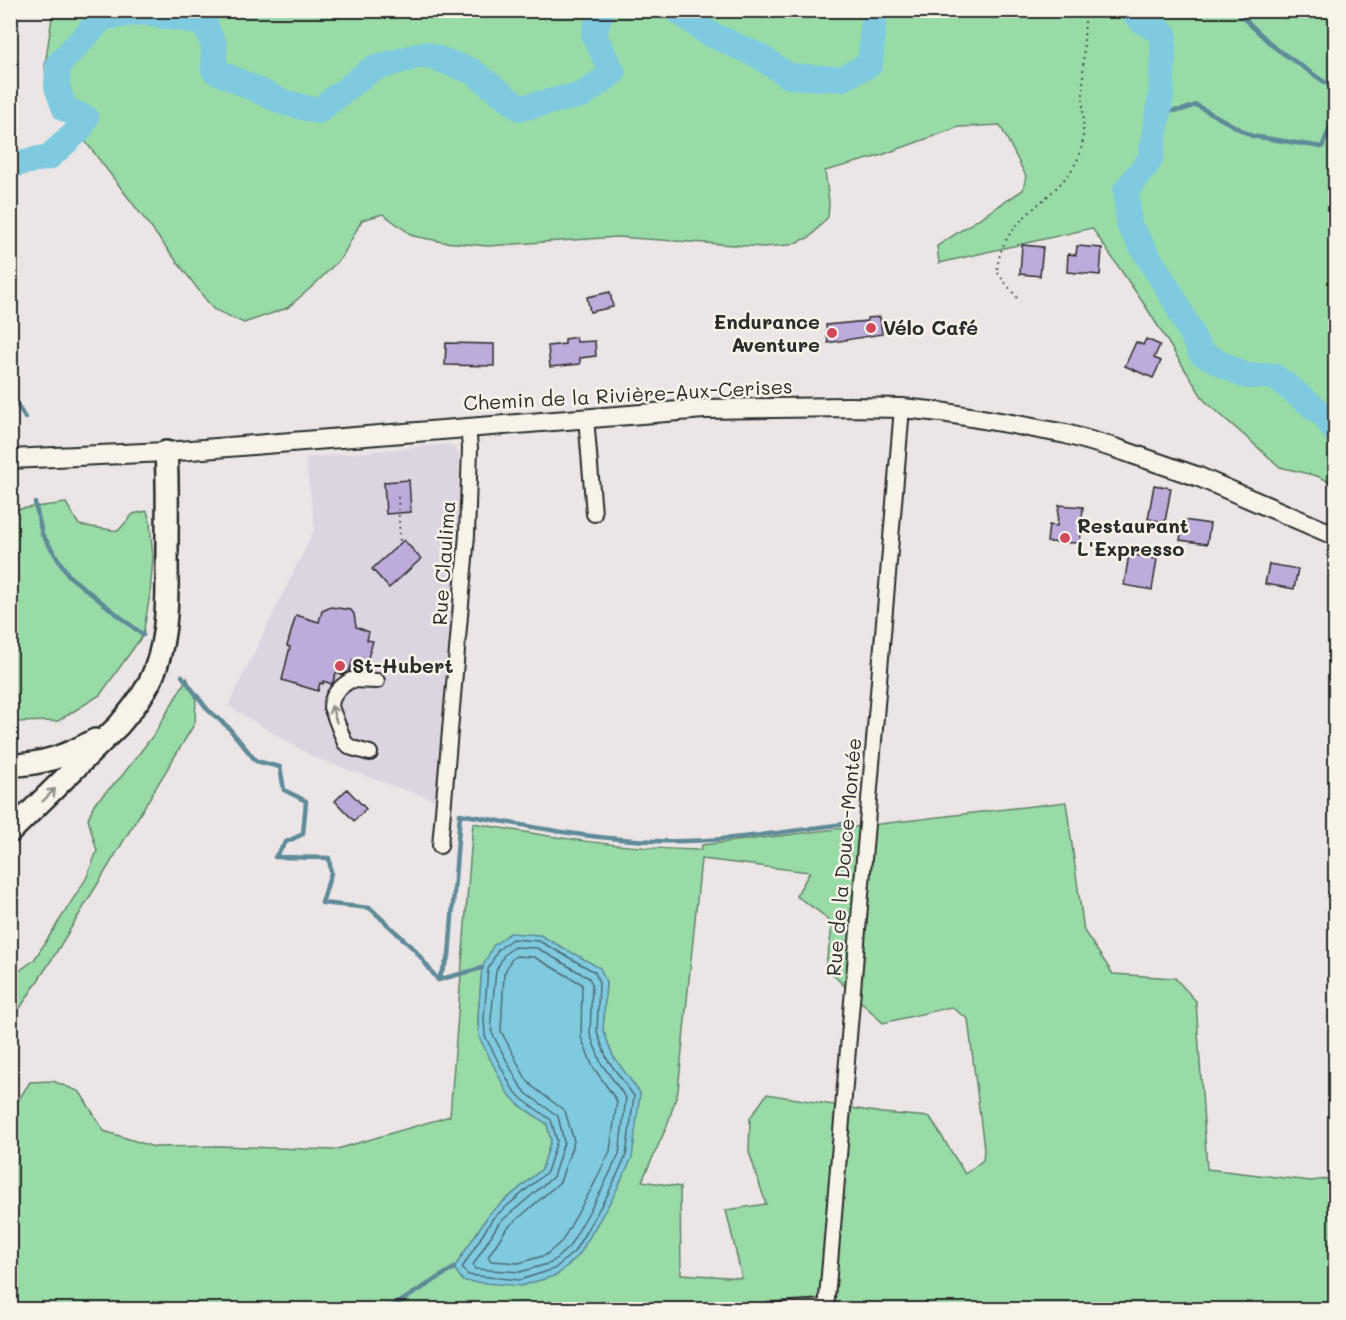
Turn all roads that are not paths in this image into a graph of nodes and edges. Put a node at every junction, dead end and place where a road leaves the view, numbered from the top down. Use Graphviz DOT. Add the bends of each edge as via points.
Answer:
graph roads {
  1 [pos="902,408"];
  2 [pos="586,417"];
  3 [pos="468,427"];
  4 [pos="166,453"];
  5 [pos="10,459"];
  6 [pos="594,514"];
  7 [pos="1335,536"];
  8 [pos="377,681"];
  9 [pos="119,725"];
  10 [pos="370,753"];
  11 [pos="10,765"];
  12 [pos="10,832"];
  13 [pos="440,846"];
  14 [pos="826,1308"];
  15 [pos="776,1310"];
  1 -- 2 [label="main road, Chemin de la Rivière-Aux-Cerises" via="725,408"];
  1 -- 7 [label="main road, Chemin de la Rivière-Aux-Cerises" via="1066,434 1115,448 1199,477"];
  1 -- 14 [label="street, Rue de la Douce-Montée"];
  2 -- 3 [label="main road, Chemin de la Rivière-Aux-Cerises"];
  2 -- 6 [label="street"];
  3 -- 4 [label="main road, Chemin de la Rivière-Aux-Cerises"];
  3 -- 13 [label="street, Rue Claulima" via="468,524"];
  4 -- 5 [label="main road, Chemin de la Rivière-Aux-Cerises"];
  4 -- 9 [label="highway" via="167,587 162,645 151,680"];
  10 -- 8 [label="street, one-way" via="345,742 331,701 351,680"];
  9 -- 11 [label="highway" via="58,758"];
  12 -- 9 [label="highway, one-way"];
  14 -- 15 [label="street"];
}
